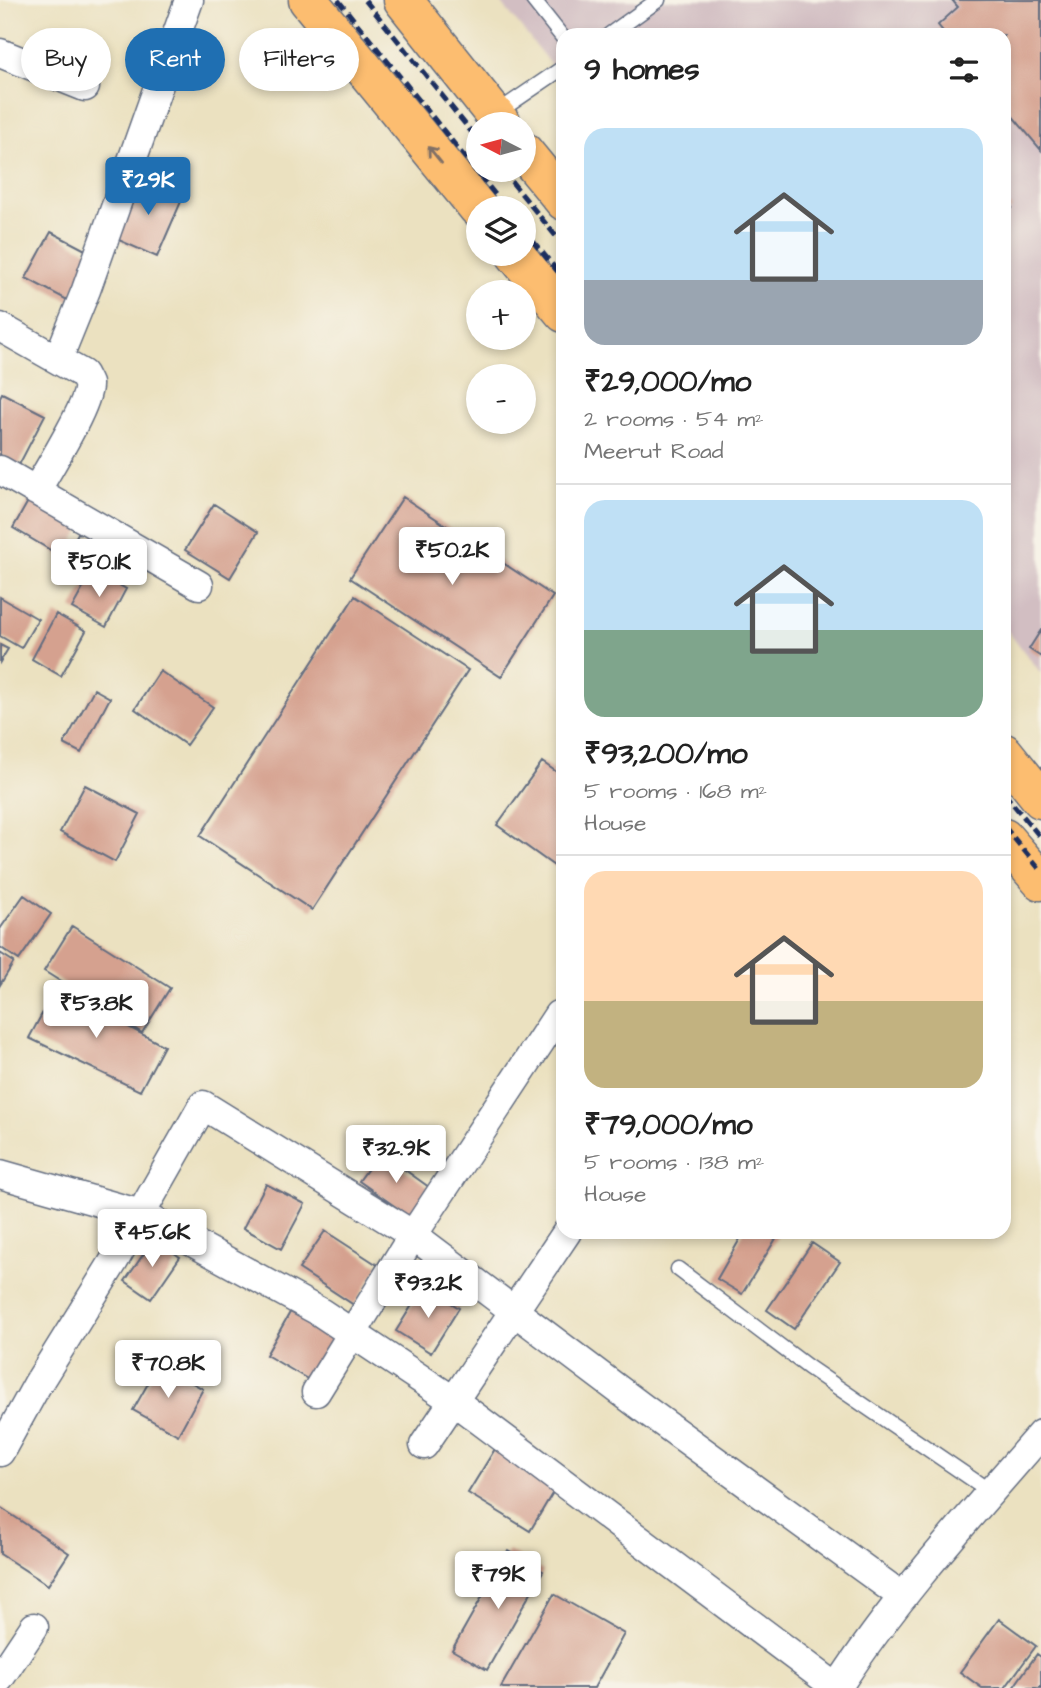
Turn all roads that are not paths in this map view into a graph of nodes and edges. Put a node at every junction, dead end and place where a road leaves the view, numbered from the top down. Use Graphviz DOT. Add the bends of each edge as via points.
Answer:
graph roads {
  1 [pos="188,0"];
  2 [pos="308,0"];
  3 [pos="402,0"];
  4 [pos="533,0"];
  5 [pos="658,0"];
  6 [pos="619,28"];
  7 [pos="556,29"];
  8 [pos="0,53"];
  9 [pos="21,61"];
  10 [pos="556,73"];
  11 [pos="492,112"];
  12 [pos="507,112"];
  13 [pos="536,167"];
  14 [pos="556,191"];
  15 [pos="468,196"];
  16 [pos="525,266"];
  17 [pos="556,303"];
  18 [pos="0,327"];
  19 [pos="58,359"];
  20 [pos="0,470"];
  21 [pos="36,491"];
  22 [pos="199,585"];
  23 [pos="1011,762"];
  24 [pos="1041,799"];
  25 [pos="1011,846"];
  26 [pos="1041,881"];
  27 [pos="556,1018"];
  28 [pos="0,1174"];
  29 [pos="141,1214"];
  30 [pos="413,1235"];
  31 [pos="562,1239"];
  32 [pos="678,1269"];
  33 [pos="515,1310"];
  34 [pos="352,1332"];
  35 [pos="316,1392"];
  36 [pos="454,1401"];
  37 [pos="1041,1434"];
  38 [pos="424,1445"];
  39 [pos="0,1452"];
  40 [pos="991,1492"];
  41 [pos="903,1597"];
  42 [pos="34,1627"];
  43 [pos="0,1678"];
  44 [pos="837,1688"];
  1 -- 19 [label="street"];
  15 -- 2 [label="main road, one-way"];
  3 -- 11 [label="main road"];
  4 -- 7 [label="lane"];
  5 -- 6 [label="lane"];
  8 -- 9 [label="street"];
  10 -- 12 [label="lane"];
  13 -- 14 [label="main road"];
  16 -- 17 [label="main road"];
  18 -- 19 [label="street"];
  19 -- 21 [label="street" via="83,374 87,396"];
  20 -- 21 [label="street"];
  21 -- 22 [label="street"];
  23 -- 24 [label="main road"];
  25 -- 26 [label="main road"];
  27 -- 30 [label="street"];
  28 -- 29 [label="street"];
  29 -- 30 [label="street" via="203,1105"];
  29 -- 34 [label="street"];
  29 -- 39 [label="street"];
  30 -- 33 [label="street"];
  30 -- 34 [label="street"];
  31 -- 33 [label="street"];
  32 -- 40 [label="lane" via="808,1367"];
  33 -- 36 [label="street"];
  33 -- 41 [label="street"];
  34 -- 35 [label="street"];
  34 -- 36 [label="street"];
  36 -- 38 [label="street"];
  36 -- 44 [label="street"];
  37 -- 40 [label="street"];
  40 -- 41 [label="street"];
  41 -- 44 [label="street"];
  42 -- 43 [label="street"];
}
